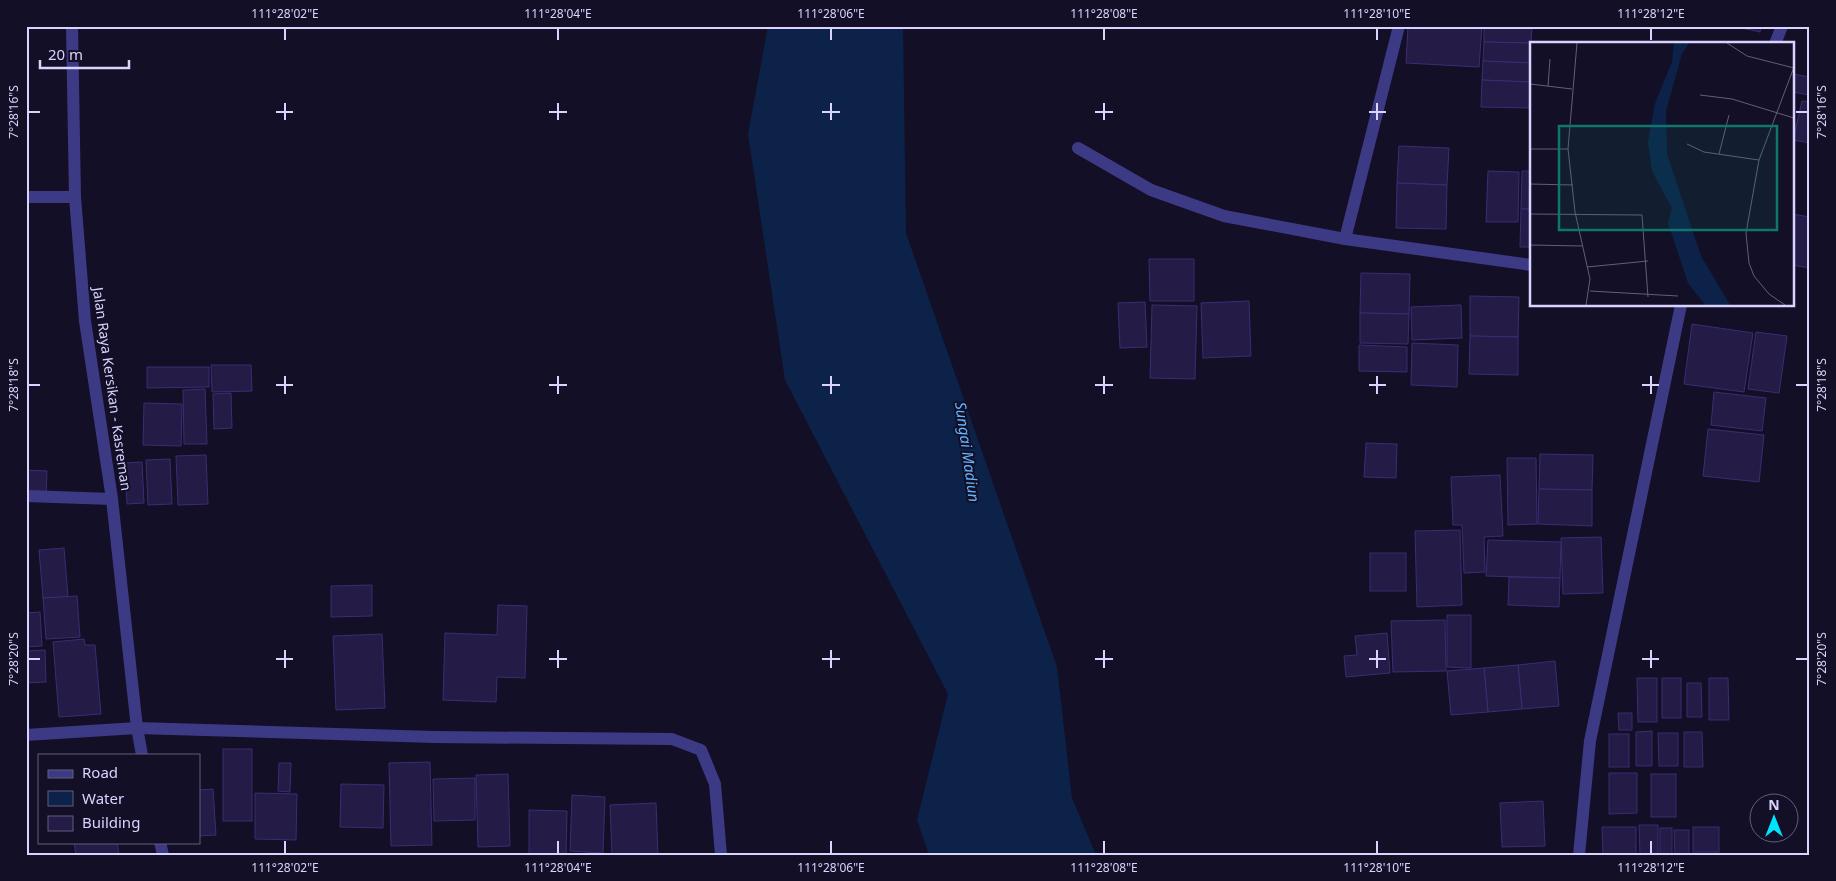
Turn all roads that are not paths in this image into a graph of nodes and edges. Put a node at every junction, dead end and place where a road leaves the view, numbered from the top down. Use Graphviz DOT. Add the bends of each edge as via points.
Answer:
graph roads {
  1 [pos="72,26"];
  2 [pos="1399,26"];
  3 [pos="1782,26"];
  4 [pos="1775,42"];
  5 [pos="1078,148"];
  6 [pos="26,197"];
  7 [pos="75,197"];
  8 [pos="1345,239"];
  9 [pos="1530,265"];
  10 [pos="1681,306"];
  11 [pos="26,496"];
  12 [pos="112,499"];
  13 [pos="137,728"];
  14 [pos="26,735"];
  15 [pos="142,754"];
  16 [pos="721,855"];
  17 [pos="1579,855"];
  1 -- 7 [label="street, Jalan Raya Kersikan - Kasreman"];
  2 -- 8 [label="street"];
  3 -- 4 [label="street"];
  5 -- 8 [label="street" via="1151,190 1224,216"];
  6 -- 7 [label="street"];
  7 -- 12 [label="street, Jalan Raya Kersikan - Kasreman" via="85,321"];
  8 -- 9 [label="street"];
  10 -- 17 [label="street" via="1590,741"];
  11 -- 12 [label="street"];
  12 -- 13 [label="street, Jalan Raya Kersikan - Kasreman"];
  13 -- 14 [label="street"];
  13 -- 15 [label="street, Jalan Raya Kersikan - Kasreman"];
  13 -- 16 [label="street" via="434,737 672,739 701,750 715,784"];
}
